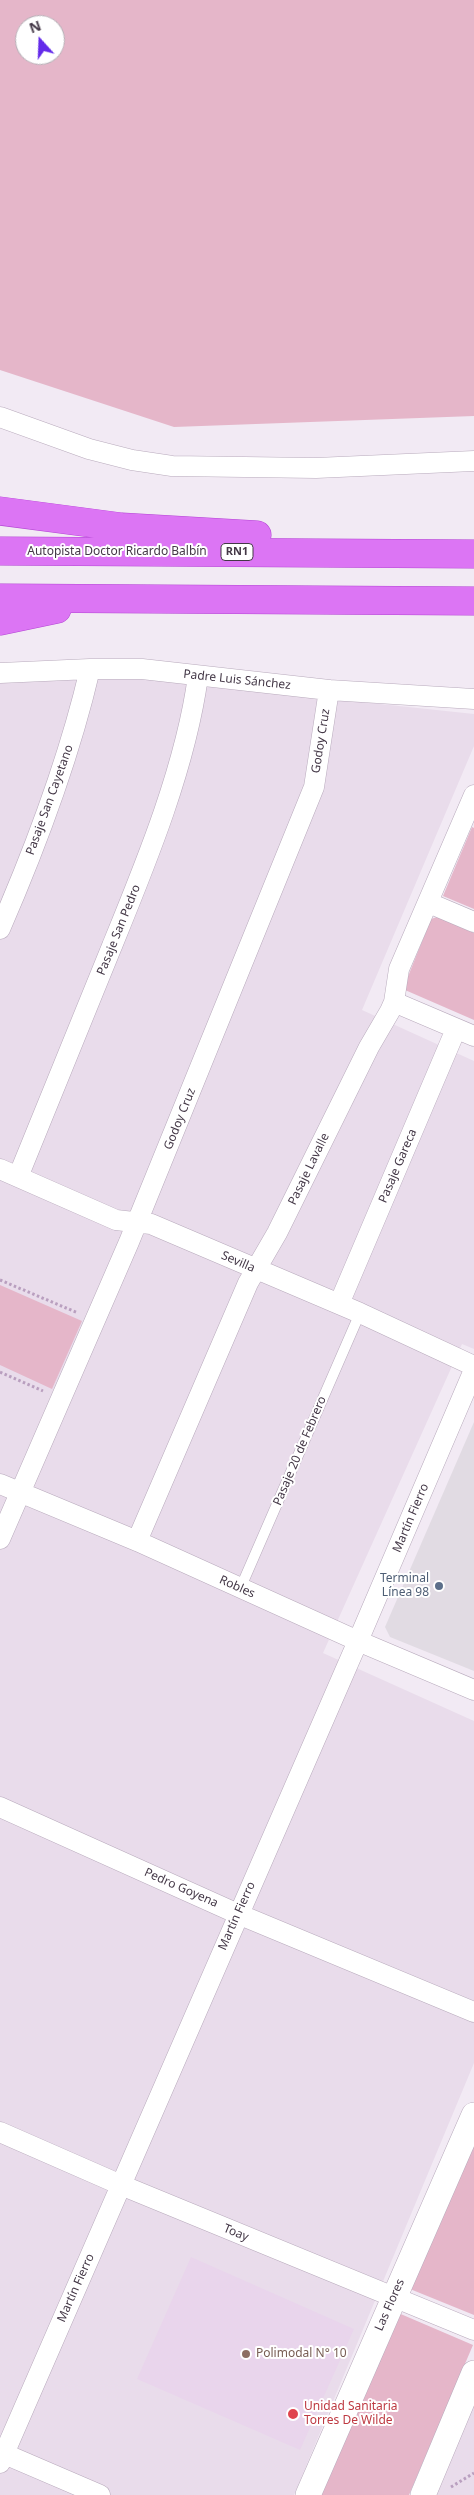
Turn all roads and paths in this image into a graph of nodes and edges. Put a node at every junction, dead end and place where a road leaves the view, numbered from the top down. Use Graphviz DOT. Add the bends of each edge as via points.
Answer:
graph roads {
  1 [pos="0,417"];
  2 [pos="474,461"];
  3 [pos="0,511"];
  4 [pos="0,551"];
  5 [pos="367,553"];
  6 [pos="474,554"];
  7 [pos="0,598"];
  8 [pos="103,599"];
  9 [pos="474,601"];
  10 [pos="0,621"];
  11 [pos="90,668"];
  12 [pos="0,673"];
  13 [pos="198,676"];
  14 [pos="330,690"];
  15 [pos="474,699"];
  16 [pos="472,808"];
  17 [pos="429,903"];
  18 [pos="474,922"];
  19 [pos="0,929"];
  20 [pos="394,1002"];
  21 [pos="465,1033"];
  22 [pos="9,1173"];
  23 [pos="137,1221"];
  24 [pos="256,1269"];
  25 [pos="0,1280"];
  26 [pos="339,1304"];
  27 [pos="360,1313"];
  28 [pos="94,1320"];
  29 [pos="474,1366"];
  30 [pos="474,1370"];
  31 [pos="0,1372"];
  32 [pos="60,1399"];
  33 [pos="0,1484"];
  34 [pos="21,1493"];
  35 [pos="0,1539"];
  36 [pos="137,1541"];
  37 [pos="240,1589"];
  38 [pos="358,1641"];
  39 [pos="474,1690"];
  40 [pos="0,1807"];
  41 [pos="238,1914"];
  42 [pos="474,2012"];
  43 [pos="474,2115"];
  44 [pos="0,2132"];
  45 [pos="121,2185"];
  46 [pos="393,2297"];
  47 [pos="474,2330"];
  48 [pos="474,2373"];
  49 [pos="1,2456"];
  50 [pos="100,2495"];
  51 [pos="308,2495"];
  52 [pos="423,2495"];
  1 -- 2 [label="street" via="89,449 172,466 316,468"];
  3 -- 5 [label="highway" via="121,527 289,537"];
  4 -- 5 [label="highway, Autopista Doctor Ricardo Balbín / RN1"];
  5 -- 6 [label="highway, Autopista Doctor Ricardo Balbín / RN1"];
  7 -- 8 [label="highway"];
  8 -- 9 [label="highway"];
  8 -- 10 [label="highway"];
  11 -- 12 [label="street, Padre Luis Sánchez"];
  11 -- 13 [label="street, Padre Luis Sánchez" via="142,669"];
  11 -- 19 [label="street, Pasaje San Cayetano" via="60,778"];
  13 -- 14 [label="street, Padre Luis Sánchez"];
  13 -- 22 [label="street, Pasaje San Pedro" via="182,748 145,866"];
  14 -- 15 [label="street, Padre Luis Sánchez"];
  14 -- 23 [label="street, Godoy Cruz" via="314,787"];
  16 -- 17 [label="street, Pasaje Lavalle"];
  17 -- 18 [label="street"];
  17 -- 20 [label="street, Pasaje Lavalle" via="399,969"];
  20 -- 21 [label="street"];
  20 -- 24 [label="street, Pasaje Lavalle" via="278,1233"];
  21 -- 26 [label="street, Pasaje Gareca"];
  22 -- 23 [label="street, Sevilla" via="116,1220"];
  23 -- 24 [label="street, Sevilla"];
  23 -- 28 [label="street, Godoy Cruz"];
  24 -- 26 [label="street, Sevilla"];
  24 -- 36 [label="street, Pasaje Lavalle"];
  25 -- 28 [label="path"];
  26 -- 27 [label="street, Sevilla"];
  27 -- 29 [label="street, Sevilla"];
  27 -- 37 [label="lane, Pasaje 20 de Febrero"];
  28 -- 32 [label="street, Godoy Cruz"];
  30 -- 38 [label="street, Martín Fierro"];
  31 -- 32 [label="path"];
  32 -- 34 [label="street, Godoy Cruz"];
  33 -- 34 [label="street, Robles"];
  34 -- 35 [label="street, Godoy Cruz"];
  34 -- 36 [label="street, Robles"];
  36 -- 37 [label="street, Robles"];
  37 -- 38 [label="street, Robles"];
  38 -- 39 [label="street, Robles"];
  38 -- 41 [label="street, Martín Fierro"];
  40 -- 41 [label="street, Pedro Goyena"];
  41 -- 42 [label="street, Pedro Goyena"];
  41 -- 45 [label="street, Martín Fierro"];
  43 -- 46 [label="street, Las Flores"];
  44 -- 45 [label="street, Toay"];
  45 -- 46 [label="street, Toay"];
  45 -- 49 [label="street, Martín Fierro"];
  46 -- 47 [label="street, Toay"];
  46 -- 51 [label="street, Las Flores"];
  48 -- 52 [label="street"];
  49 -- 50 [label="street"];
}
